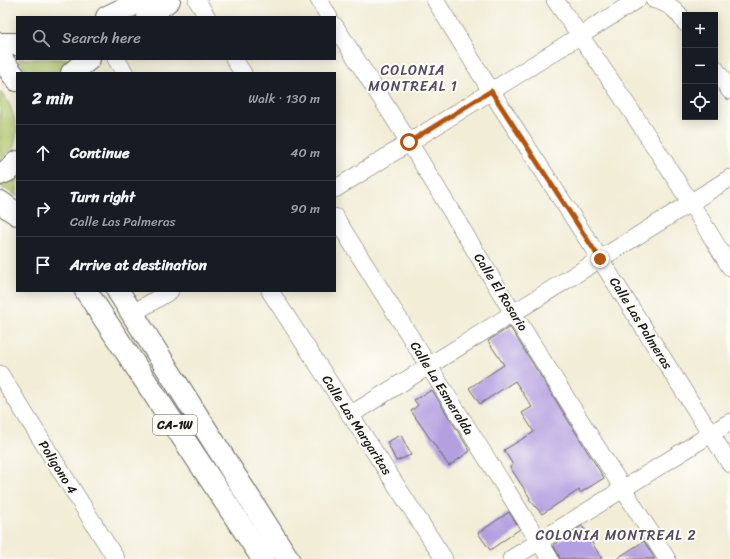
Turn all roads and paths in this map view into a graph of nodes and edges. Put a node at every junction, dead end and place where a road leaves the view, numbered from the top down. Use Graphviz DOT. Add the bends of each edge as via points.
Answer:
graph roads {
  1 [pos="142,0"];
  2 [pos="169,0"];
  3 [pos="197,0"];
  4 [pos="319,0"];
  5 [pos="435,0"];
  6 [pos="555,0"];
  7 [pos="637,0"];
  8 [pos="654,0"];
  9 [pos="109,16"];
  10 [pos="149,16"];
  11 [pos="207,16"];
  12 [pos="328,16"];
  13 [pos="682,18"];
  14 [pos="336,28"];
  15 [pos="580,35"];
  16 [pos="0,44"];
  17 [pos="16,44"];
  18 [pos="0,57"];
  19 [pos="88,60"];
  20 [pos="117,60"];
  21 [pos="235,60"];
  22 [pos="73,72"];
  23 [pos="124,72"];
  24 [pos="242,72"];
  25 [pos="718,73"];
  26 [pos="16,79"];
  27 [pos="491,91"];
  28 [pos="730,91"];
  29 [pos="409,142"];
  30 [pos="16,163"];
  31 [pos="0,174"];
  32 [pos="730,178"];
  33 [pos="336,188"];
  34 [pos="0,202"];
  35 [pos="691,202"];
  36 [pos="16,213"];
  37 [pos="336,219"];
  38 [pos="600,259"];
  39 [pos="730,267"];
  40 [pos="87,292"];
  41 [pos="119,292"];
  42 [pos="168,292"];
  43 [pos="271,292"];
  44 [pos="513,313"];
  45 [pos="132,314"];
  46 [pos="428,367"];
  47 [pos="0,374"];
  48 [pos="6,398"];
  49 [pos="350,415"];
  50 [pos="730,422"];
  51 [pos="711,434"];
  52 [pos="730,464"];
  53 [pos="623,489"];
  54 [pos="539,542"];
  55 [pos="116,559"];
  56 [pos="263,559"];
  57 [pos="288,559"];
  58 [pos="444,559"];
  59 [pos="511,559"];
  60 [pos="550,559"];
  61 [pos="667,559"];
  1 -- 9 [label="main road"];
  2 -- 10 [label="main road"];
  3 -- 11 [label="street"];
  4 -- 12 [label="street"];
  5 -- 27 [label="street, Calle Las Palmeras"];
  6 -- 15 [label="street"];
  7 -- 15 [label="street"];
  8 -- 13 [label="street" via="661,1 677,11"];
  14 -- 29 [label="street, Calle El Rosario"];
  15 -- 27 [label="street"];
  15 -- 35 [label="street"];
  16 -- 17 [label="main road"];
  18 -- 26 [label="main road"];
  19 -- 22 [label="main road"];
  20 -- 23 [label="street"];
  21 -- 24 [label="street"];
  25 -- 28 [label="street"];
  27 -- 29 [label="street"];
  27 -- 38 [label="street, Calle Las Palmeras"];
  29 -- 33 [label="street"];
  29 -- 44 [label="street, Calle El Rosario"];
  30 -- 31 [label="main road"];
  32 -- 35 [label="street"];
  34 -- 36 [label="main road"];
  35 -- 38 [label="street"];
  35 -- 39 [label="street"];
  37 -- 46 [label="street, Calle La Esmeralda"];
  38 -- 44 [label="street"];
  38 -- 51 [label="street, Calle Las Palmeras"];
  40 -- 56 [label="main road, CA-1W"];
  41 -- 45 [label="main road, CA-1W"];
  42 -- 45 [label="street"];
  43 -- 49 [label="street, Calle Las Margaritas"];
  44 -- 46 [label="street"];
  44 -- 53 [label="street, Calle El Rosario"];
  45 -- 57 [label="main road, CA-1W"];
  46 -- 49 [label="street"];
  46 -- 54 [label="street, Calle La Esmeralda"];
  47 -- 48 [label="street, Poligono 4"];
  48 -- 55 [label="street, Poligono 4"];
  49 -- 58 [label="street, Calle Las Margaritas"];
  50 -- 51 [label="street"];
  51 -- 52 [label="street, Calle Las Palmeras"];
  51 -- 53 [label="street"];
  53 -- 54 [label="street"];
  53 -- 61 [label="street, Calle El Rosario"];
  54 -- 59 [label="street"];
  54 -- 60 [label="street, Calle La Esmeralda"];
}
